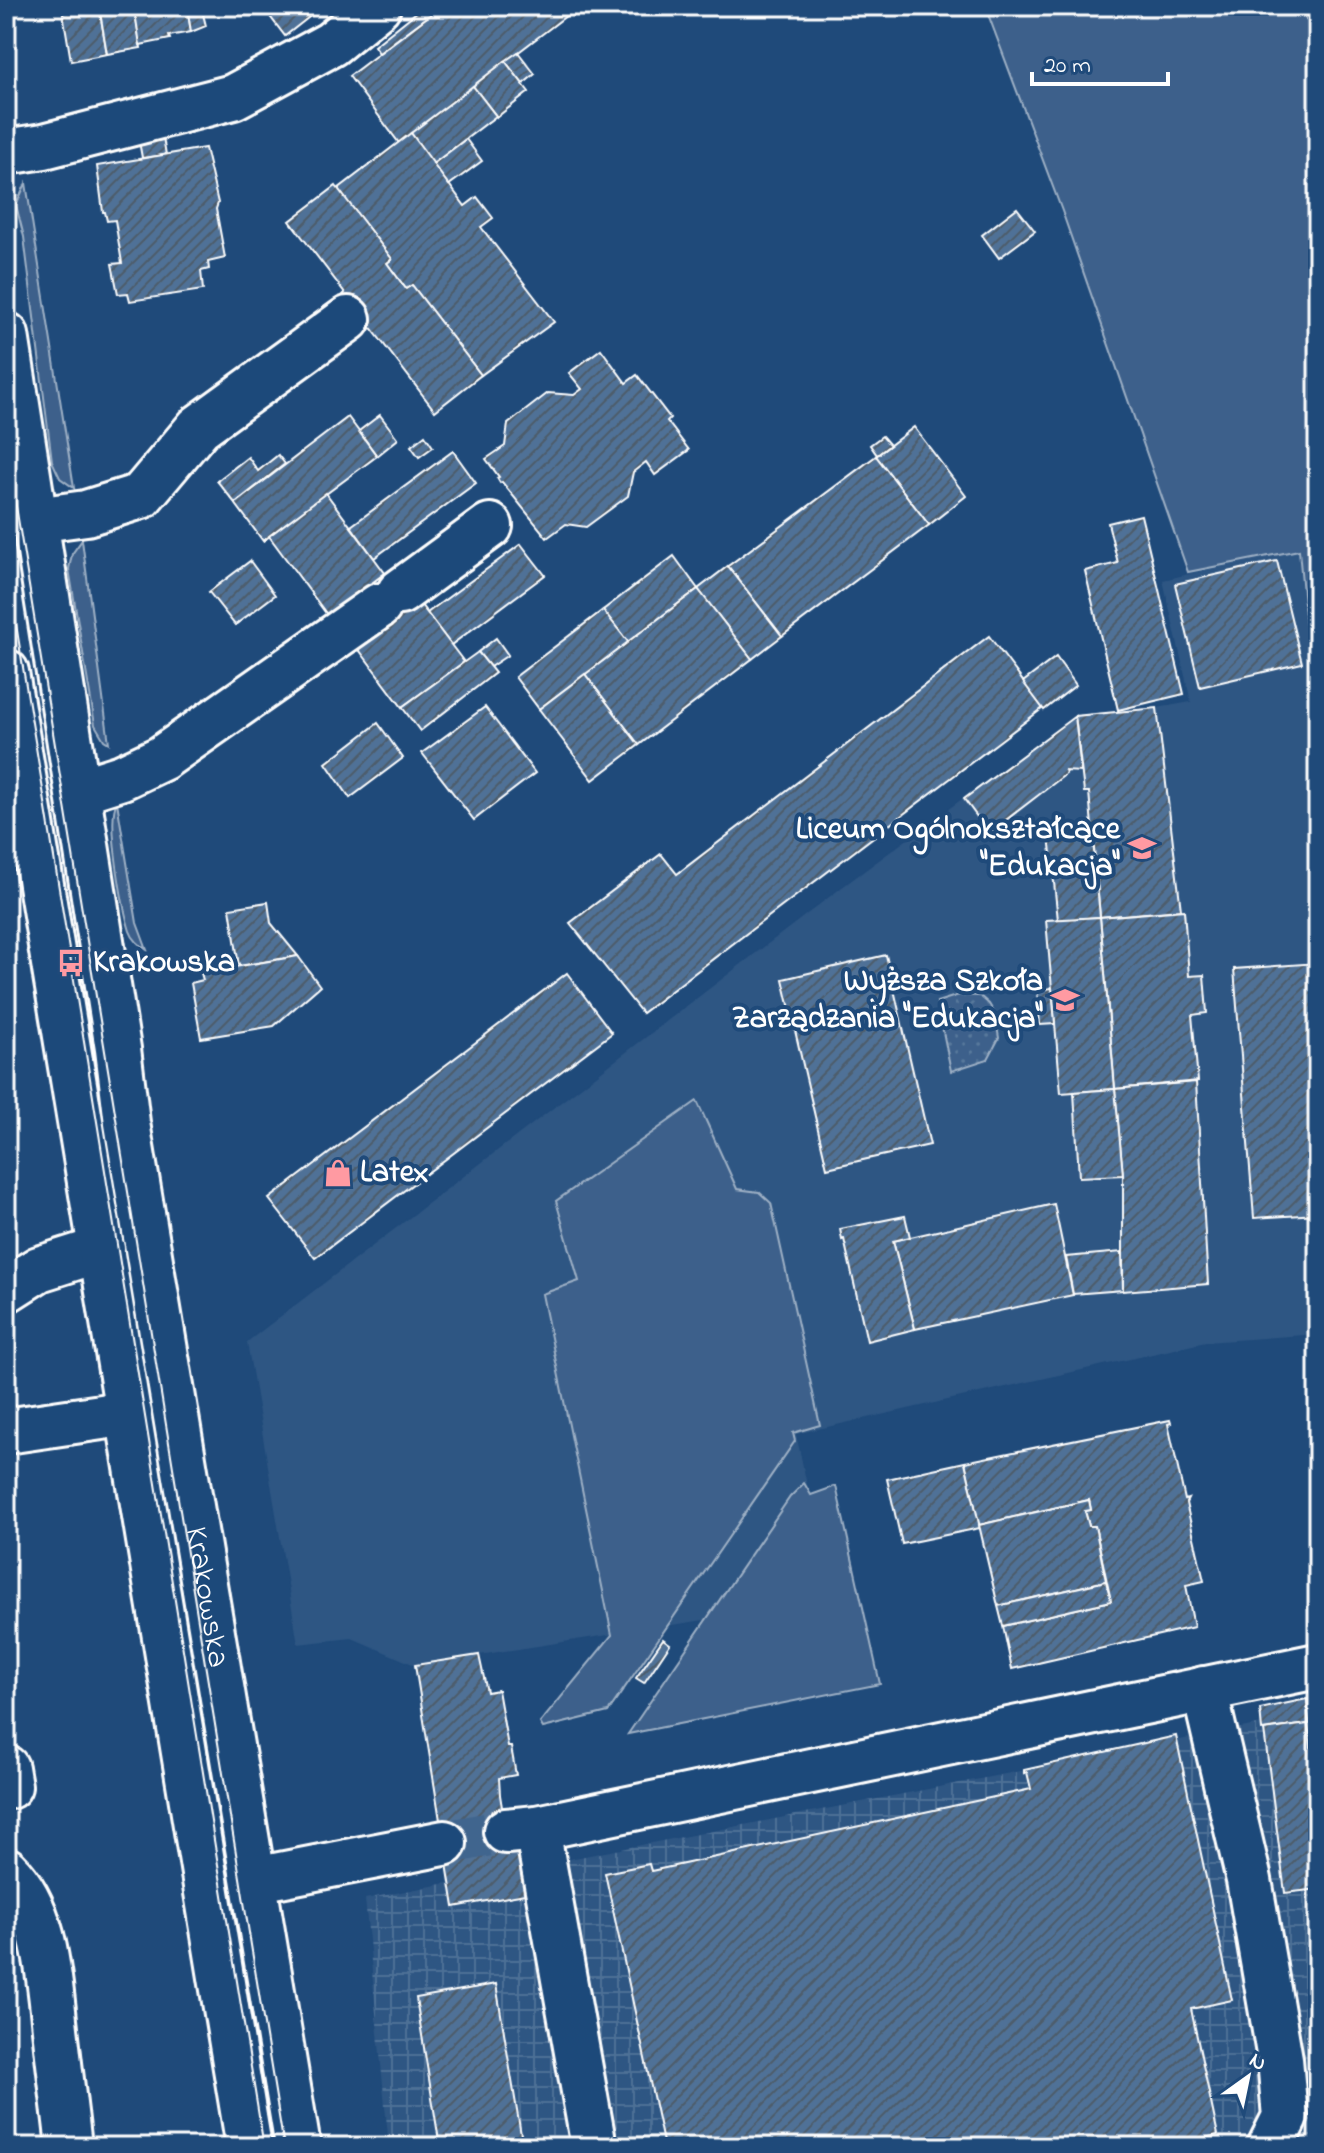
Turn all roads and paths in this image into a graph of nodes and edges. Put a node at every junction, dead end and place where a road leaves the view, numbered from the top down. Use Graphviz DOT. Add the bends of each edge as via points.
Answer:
graph roads {
  1 [pos="378,6"];
  2 [pos="6,152"];
  3 [pos="348,319"];
  4 [pos="6,335"];
  5 [pos="35,520"];
  6 [pos="490,526"];
  7 [pos="7,684"];
  8 [pos="78,791"];
  9 [pos="102,1249"];
  10 [pos="6,1290"];
  11 [pos="129,1413"];
  12 [pos="6,1431"];
  13 [pos="1317,1666"];
  14 [pos="1204,1689"];
  15 [pos="444,1843"];
  16 [pos="6,1870"];
  17 [pos="254,1880"];
  18 [pos="69,2147"];
  19 [pos="249,2147"];
  20 [pos="298,2147"];
  21 [pos="594,2147"];
  22 [pos="1270,2147"];
  1 -- 2 [label="main road" via="331,44 233,97"];
  3 -- 5 [label="main road" via="199,427 141,496 86,513"];
  4 -- 5 [label="main road, Krakowska"];
  5 -- 8 [label="main road, Krakowska"];
  6 -- 8 [label="main road" via="162,758"];
  7 -- 9 [label="main road, Krakowska"];
  8 -- 17 [label="main road, Krakowska" via="127,1123"];
  9 -- 10 [label="main road" via="39,1269"];
  9 -- 11 [label="main road, Krakowska"];
  11 -- 12 [label="main road"];
  11 -- 19 [label="main road, Krakowska"];
  13 -- 14 [label="main road"];
  14 -- 21 [label="main road" via="522,1830"];
  14 -- 22 [label="main road" via="1249,1880 1280,2059 1285,2117"];
  15 -- 17 [label="main road"];
  16 -- 18 [label="main road" via="27,1898 45,1959"];
  17 -- 20 [label="main road, Krakowska"];
}
